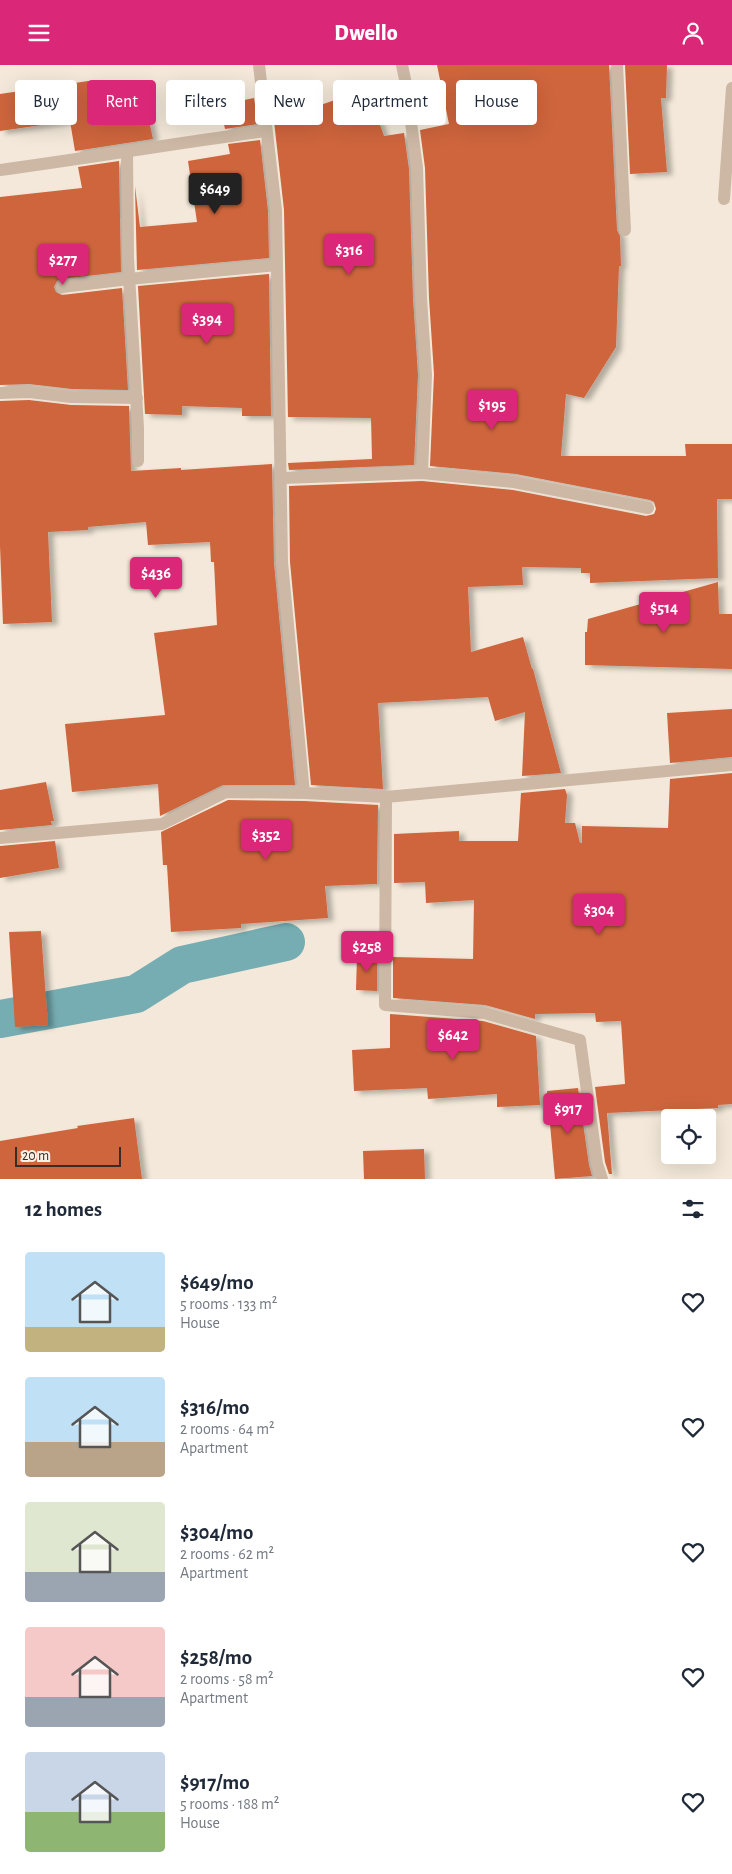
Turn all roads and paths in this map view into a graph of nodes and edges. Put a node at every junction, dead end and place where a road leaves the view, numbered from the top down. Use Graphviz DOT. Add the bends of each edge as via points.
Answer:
graph roads {
  1 [pos="259,65"];
  2 [pos="402,65"];
  3 [pos="617,65"];
  4 [pos="732,88"];
  5 [pos="266,131"];
  6 [pos="127,153"];
  7 [pos="0,170"];
  8 [pos="724,199"];
  9 [pos="625,230"];
  10 [pos="277,265"];
  11 [pos="129,279"];
  12 [pos="62,287"];
  13 [pos="0,393"];
  14 [pos="137,398"];
  15 [pos="138,461"];
  16 [pos="422,473"];
  17 [pos="282,478"];
  18 [pos="648,508"];
  19 [pos="732,765"];
  20 [pos="304,793"];
  21 [pos="386,797"];
  22 [pos="0,838"];
  23 [pos="602,1179"];
  1 -- 5 [label="street"];
  2 -- 16 [label="street" via="417,168 426,375"];
  3 -- 9 [label="street"];
  4 -- 8 [label="street"];
  5 -- 6 [label="street"];
  5 -- 10 [label="street" via="276,210"];
  6 -- 7 [label="street"];
  6 -- 11 [label="street"];
  10 -- 11 [label="street"];
  10 -- 17 [label="street"];
  11 -- 12 [label="street"];
  11 -- 14 [label="street"];
  13 -- 14 [label="street"];
  14 -- 15 [label="street"];
  16 -- 17 [label="street"];
  16 -- 18 [label="street" via="514,482"];
  17 -- 20 [label="street" via="282,562"];
  19 -- 21 [label="street"];
  20 -- 21 [label="street"];
  20 -- 22 [label="street" via="226,792 162,823"];
  21 -- 23 [label="street" via="385,1005 484,1013 580,1040 597,1164"];
}
